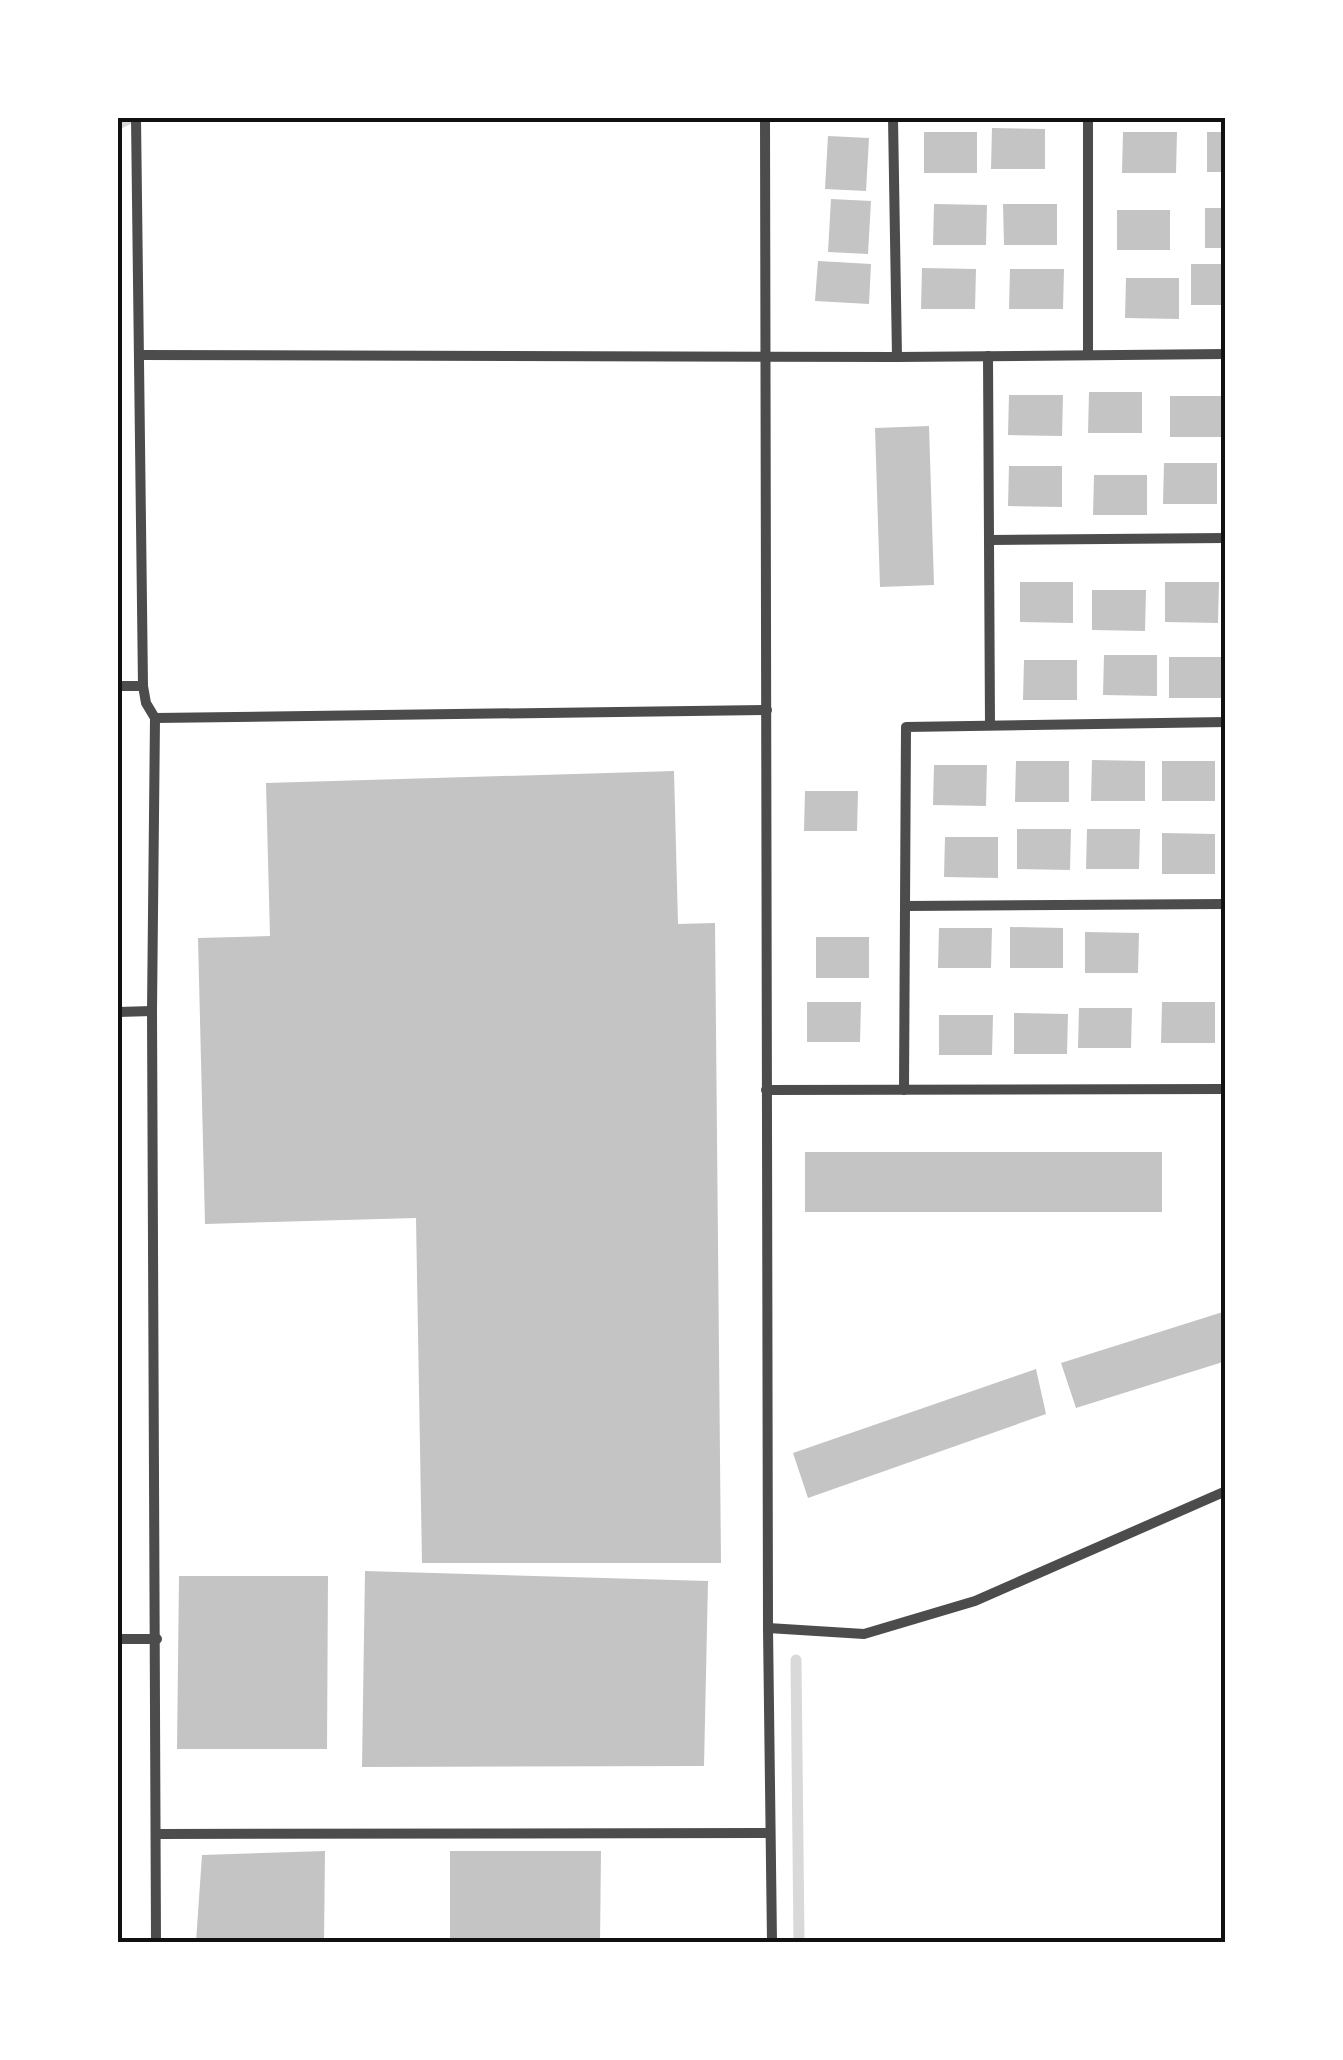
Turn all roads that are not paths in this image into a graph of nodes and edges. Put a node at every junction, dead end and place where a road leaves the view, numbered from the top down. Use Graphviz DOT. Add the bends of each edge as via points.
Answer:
graph roads {
  1 [pos="136,118"];
  2 [pos="765,118"];
  3 [pos="893,118"];
  4 [pos="1088,118"];
  5 [pos="1226,354"];
  6 [pos="139,355"];
  7 [pos="1088,355"];
  8 [pos="767,356"];
  9 [pos="988,356"];
  10 [pos="897,357"];
  11 [pos="1226,538"];
  12 [pos="989,540"];
  13 [pos="118,686"];
  14 [pos="143,686"];
  15 [pos="767,710"];
  16 [pos="155,718"];
  17 [pos="1226,722"];
  18 [pos="990,725"];
  19 [pos="1226,904"];
  20 [pos="906,906"];
  21 [pos="118,1012"];
  22 [pos="152,1012"];
  23 [pos="1226,1089"];
  24 [pos="766,1090"];
  25 [pos="904,1090"];
  26 [pos="1226,1490"];
  27 [pos="768,1628"];
  28 [pos="157,1639"];
  29 [pos="118,1640"];
  30 [pos="770,1833"];
  31 [pos="158,1834"];
  32 [pos="156,1942"];
  33 [pos="772,1942"];
  1 -- 6 [label="street"];
  2 -- 8 [label="street"];
  3 -- 10 [label="street"];
  4 -- 7 [label="street"];
  5 -- 7 [label="street"];
  6 -- 8 [label="street"];
  6 -- 14 [label="street"];
  7 -- 9 [label="street"];
  8 -- 10 [label="street"];
  8 -- 15 [label="street"];
  9 -- 10 [label="street"];
  9 -- 12 [label="street"];
  11 -- 12 [label="street"];
  12 -- 18 [label="street"];
  13 -- 14 [label="street"];
  14 -- 16 [label="street"];
  15 -- 16 [label="street"];
  15 -- 24 [label="street"];
  16 -- 22 [label="street"];
  17 -- 18 [label="street"];
  18 -- 20 [label="street" via="906,727"];
  19 -- 20 [label="street"];
  20 -- 25 [label="street"];
  21 -- 22 [label="street"];
  22 -- 28 [label="street"];
  23 -- 25 [label="street"];
  24 -- 25 [label="street"];
  24 -- 27 [label="street"];
  26 -- 27 [label="street" via="974,1601 864,1634"];
  27 -- 30 [label="street"];
  28 -- 29 [label="street"];
  28 -- 31 [label="street"];
  30 -- 31 [label="street"];
  30 -- 33 [label="street"];
  31 -- 32 [label="street"];
}
